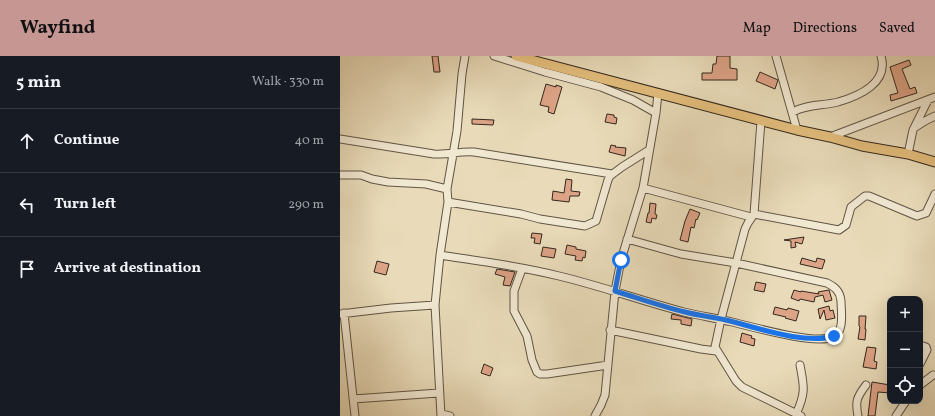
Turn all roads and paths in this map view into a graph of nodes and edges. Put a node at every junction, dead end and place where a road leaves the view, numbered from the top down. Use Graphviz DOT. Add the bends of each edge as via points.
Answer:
graph roads {
  1 [pos="465,56"];
  2 [pos="494,56"];
  3 [pos="516,56"];
  4 [pos="776,56"];
  5 [pos="881,56"];
  6 [pos="658,93"];
  7 [pos="935,98"];
  8 [pos="928,100"];
  9 [pos="793,112"];
  10 [pos="656,113"];
  11 [pos="935,116"];
  12 [pos="761,121"];
  13 [pos="797,130"];
  14 [pos="913,130"];
  15 [pos="830,137"];
  16 [pos="340,139"];
  17 [pos="649,150"];
  18 [pos="453,153"];
  19 [pos="908,154"];
  20 [pos="935,162"];
  21 [pos="612,174"];
  22 [pos="340,175"];
  23 [pos="643,188"];
  24 [pos="448,189"];
  25 [pos="935,194"];
  26 [pos="448,202"];
  27 [pos="753,216"];
  28 [pos="628,239"];
  29 [pos="440,255"];
  30 [pos="736,263"];
  31 [pos="522,269"];
  32 [pos="615,291"];
  33 [pos="436,305"];
  34 [pos="342,313"];
  35 [pos="721,319"];
  36 [pos="610,330"];
  37 [pos="923,346"];
  38 [pos="716,351"];
  39 [pos="923,358"];
  40 [pos="608,365"];
  41 [pos="800,365"];
  42 [pos="933,376"];
  43 [pos="923,383"];
  44 [pos="866,386"];
  45 [pos="439,393"];
  46 [pos="354,399"];
  47 [pos="904,404"];
  48 [pos="441,415"];
  49 [pos="799,415"];
  50 [pos="355,416"];
  51 [pos="450,416"];
  52 [pos="594,416"];
  53 [pos="858,416"];
  54 [pos="896,416"];
  1 -- 18 [label="street"];
  2 -- 10 [label="street" via="601,87"];
  3 -- 6 [label="main road"];
  4 -- 9 [label="street"];
  5 -- 9 [label="street" via="882,70 878,80 869,88 838,102 806,106"];
  6 -- 10 [label="street"];
  6 -- 12 [label="main road"];
  7 -- 8 [label="street"];
  8 -- 14 [label="street"];
  8 -- 15 [label="street"];
  9 -- 13 [label="street"];
  10 -- 17 [label="street"];
  11 -- 14 [label="street"];
  12 -- 13 [label="main road"];
  12 -- 27 [label="street"];
  13 -- 15 [label="main road"];
  14 -- 19 [label="street"];
  15 -- 19 [label="main road"];
  16 -- 18 [label="street" via="438,155"];
  17 -- 21 [label="street"];
  17 -- 23 [label="street"];
  18 -- 21 [label="street" via="466,151"];
  18 -- 24 [label="street"];
  19 -- 20 [label="main road"];
  21 -- 26 [label="street" via="596,221 585,226"];
  22 -- 24 [label="street" via="361,175 388,182 426,184"];
  23 -- 27 [label="street"];
  23 -- 28 [label="street"];
  24 -- 26 [label="street"];
  25 -- 27 [label="street" via="926,213 917,216 865,196 850,207 846,225 839,230"];
  26 -- 29 [label="street"];
  27 -- 30 [label="street" via="745,229"];
  28 -- 30 [label="street" via="682,254"];
  28 -- 32 [label="street"];
  29 -- 31 [label="street"];
  29 -- 33 [label="street"];
  30 -- 35 [label="street"];
  30 -- 35 [label="street" via="833,286 838,290 840,297 840,328 838,334 830,338 807,338"];
  31 -- 32 [label="street"];
  31 -- 40 [label="street" via="514,291 514,311 527,336 537,372 547,374"];
  32 -- 35 [label="street" via="685,312"];
  32 -- 36 [label="street"];
  33 -- 34 [label="street"];
  33 -- 45 [label="street"];
  34 -- 46 [label="street"];
  35 -- 38 [label="street"];
  36 -- 38 [label="street"];
  36 -- 40 [label="street"];
  37 -- 39 [label="street" via="927,350"];
  38 -- 49 [label="street" via="742,387"];
  40 -- 52 [label="street" via="602,405"];
  41 -- 49 [label="street" via="804,392"];
  42 -- 43 [label="street"];
  44 -- 53 [label="street" via="857,399"];
  45 -- 46 [label="street"];
  45 -- 48 [label="street"];
  46 -- 50 [label="street"];
  47 -- 54 [label="street"];
  48 -- 51 [label="street"];
}
